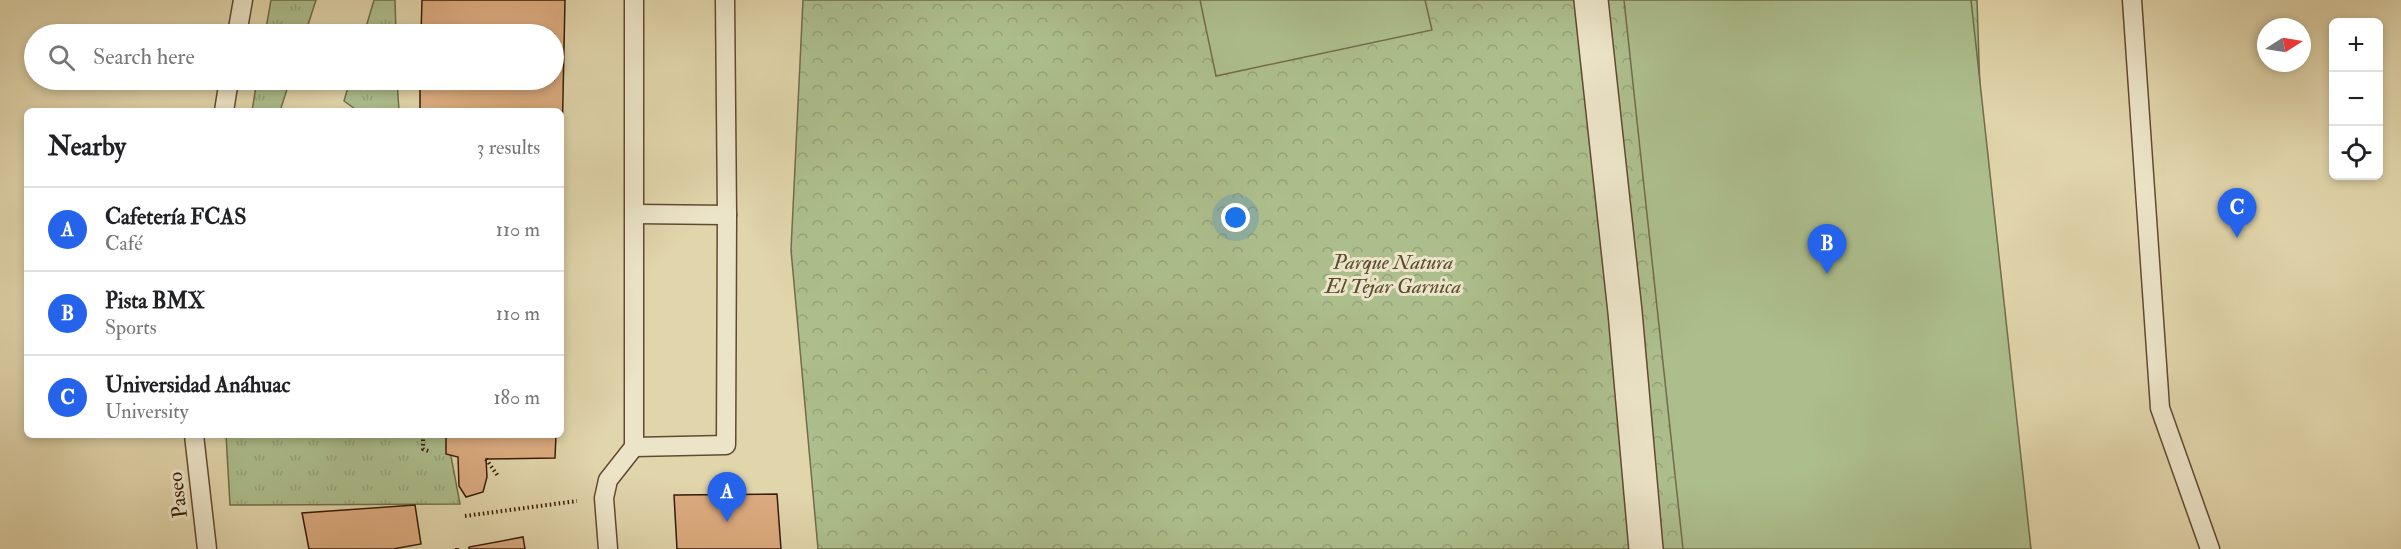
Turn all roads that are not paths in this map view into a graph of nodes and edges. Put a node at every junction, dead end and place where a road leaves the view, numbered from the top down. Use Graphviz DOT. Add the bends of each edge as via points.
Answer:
graph roads {
  1 [pos="243,0"];
  2 [pos="634,0"];
  3 [pos="725,0"];
  4 [pos="1591,0"];
  5 [pos="2132,0"];
  6 [pos="239,24"];
  7 [pos="227,90"];
  8 [pos="224,108"];
  9 [pos="636,214"];
  10 [pos="727,215"];
  11 [pos="194,438"];
  12 [pos="633,447"];
  13 [pos="207,549"];
  14 [pos="608,549"];
  15 [pos="1646,549"];
  16 [pos="2210,549"];
  1 -- 6 [label="lane"];
  2 -- 9 [label="lane"];
  3 -- 10 [label="lane"];
  4 -- 15 [label="street"];
  5 -- 16 [label="lane" via="2160,408"];
  7 -- 8 [label="lane"];
  9 -- 10 [label="lane"];
  9 -- 12 [label="lane"];
  10 -- 12 [label="lane" via="726,445"];
  11 -- 13 [label="lane, Paseo"];
  12 -- 14 [label="lane" via="608,480 604,498"];
}
